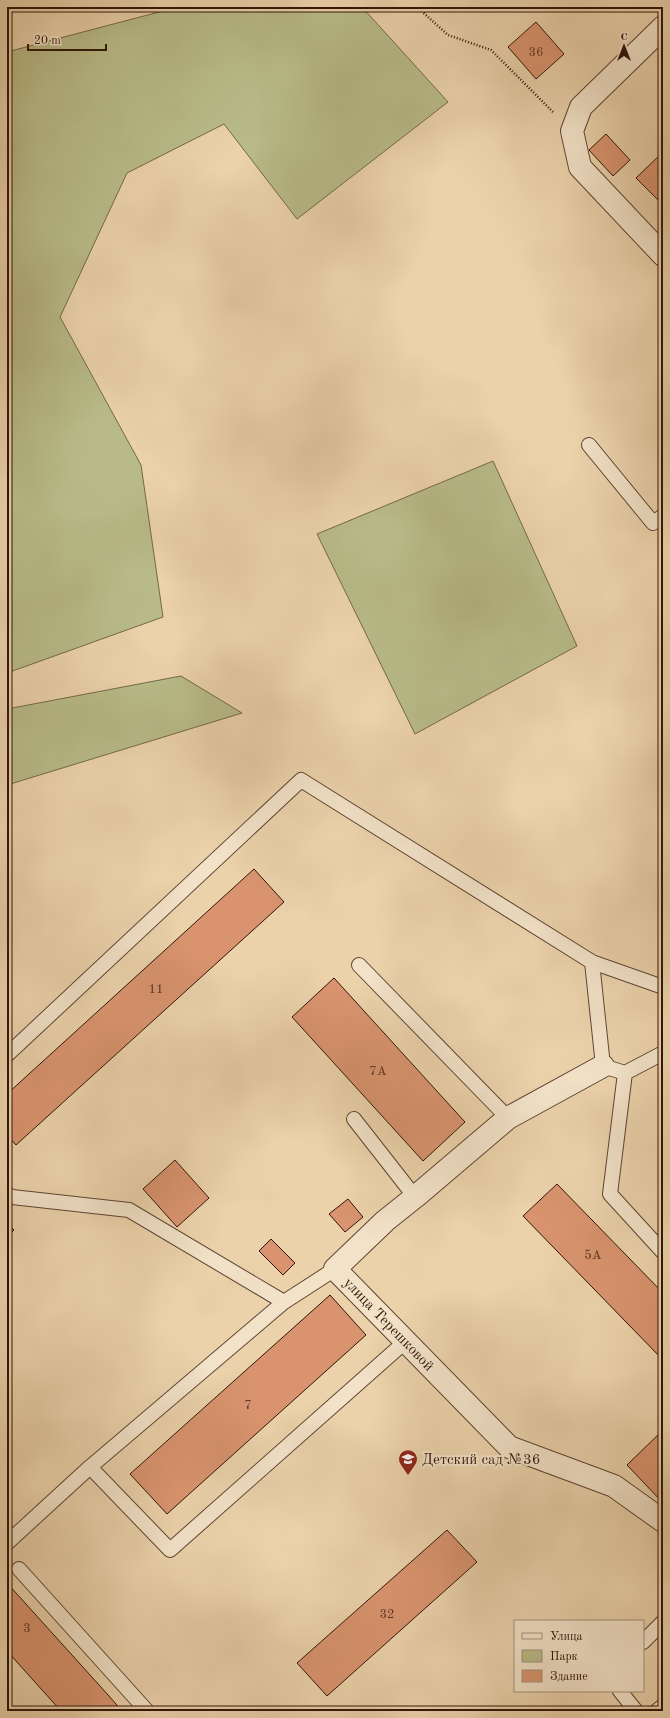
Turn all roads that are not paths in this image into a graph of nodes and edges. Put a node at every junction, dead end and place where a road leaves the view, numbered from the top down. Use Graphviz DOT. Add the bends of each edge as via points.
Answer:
graph roads {
  1 [pos="663,27"];
  2 [pos="663,255"];
  3 [pos="589,445"];
  4 [pos="663,516"];
  5 [pos="592,962"];
  6 [pos="359,965"];
  7 [pos="663,986"];
  8 [pos="663,1053"];
  9 [pos="7,1054"];
  10 [pos="603,1066"];
  11 [pos="625,1073"];
  12 [pos="508,1118"];
  13 [pos="354,1119"];
  14 [pos="7,1194"];
  15 [pos="415,1197"];
  16 [pos="663,1252"];
  17 [pos="335,1269"];
  18 [pos="284,1302"];
  19 [pos="406,1341"];
  20 [pos="90,1467"];
  21 [pos="663,1520"];
  22 [pos="7,1543"];
  23 [pos="19,1569"];
  24 [pos="663,1622"];
  25 [pos="644,1641"];
  26 [pos="621,1692"];
  27 [pos="663,1706"];
  28 [pos="147,1711"];
  29 [pos="636,1711"];
  30 [pos="658,1711"];
  1 -- 2 [label="street" via="581,107 572,131 580,167"];
  3 -- 4 [label="lane" via="653,523"];
  5 -- 7 [label="lane"];
  5 -- 9 [label="lane" via="301,780"];
  5 -- 10 [label="lane"];
  6 -- 12 [label="lane"];
  8 -- 11 [label="lane"];
  10 -- 11 [label="lane"];
  10 -- 12 [label="street, улица Терешковой"];
  11 -- 16 [label="lane" via="610,1194"];
  12 -- 15 [label="street, улица Терешковой"];
  13 -- 15 [label="lane"];
  14 -- 18 [label="lane" via="12,1198 129,1210"];
  15 -- 17 [label="street, улица Терешковой" via="385,1221"];
  17 -- 18 [label="lane"];
  17 -- 19 [label="street, улица Терешковой"];
  18 -- 20 [label="lane"];
  19 -- 20 [label="lane" via="170,1550"];
  19 -- 21 [label="street, улица Терешковой" via="509,1447 614,1486"];
  20 -- 22 [label="lane"];
  23 -- 28 [label="lane"];
  24 -- 25 [label="lane"];
  26 -- 29 [label="lane"];
  27 -- 30 [label="lane"];
}
